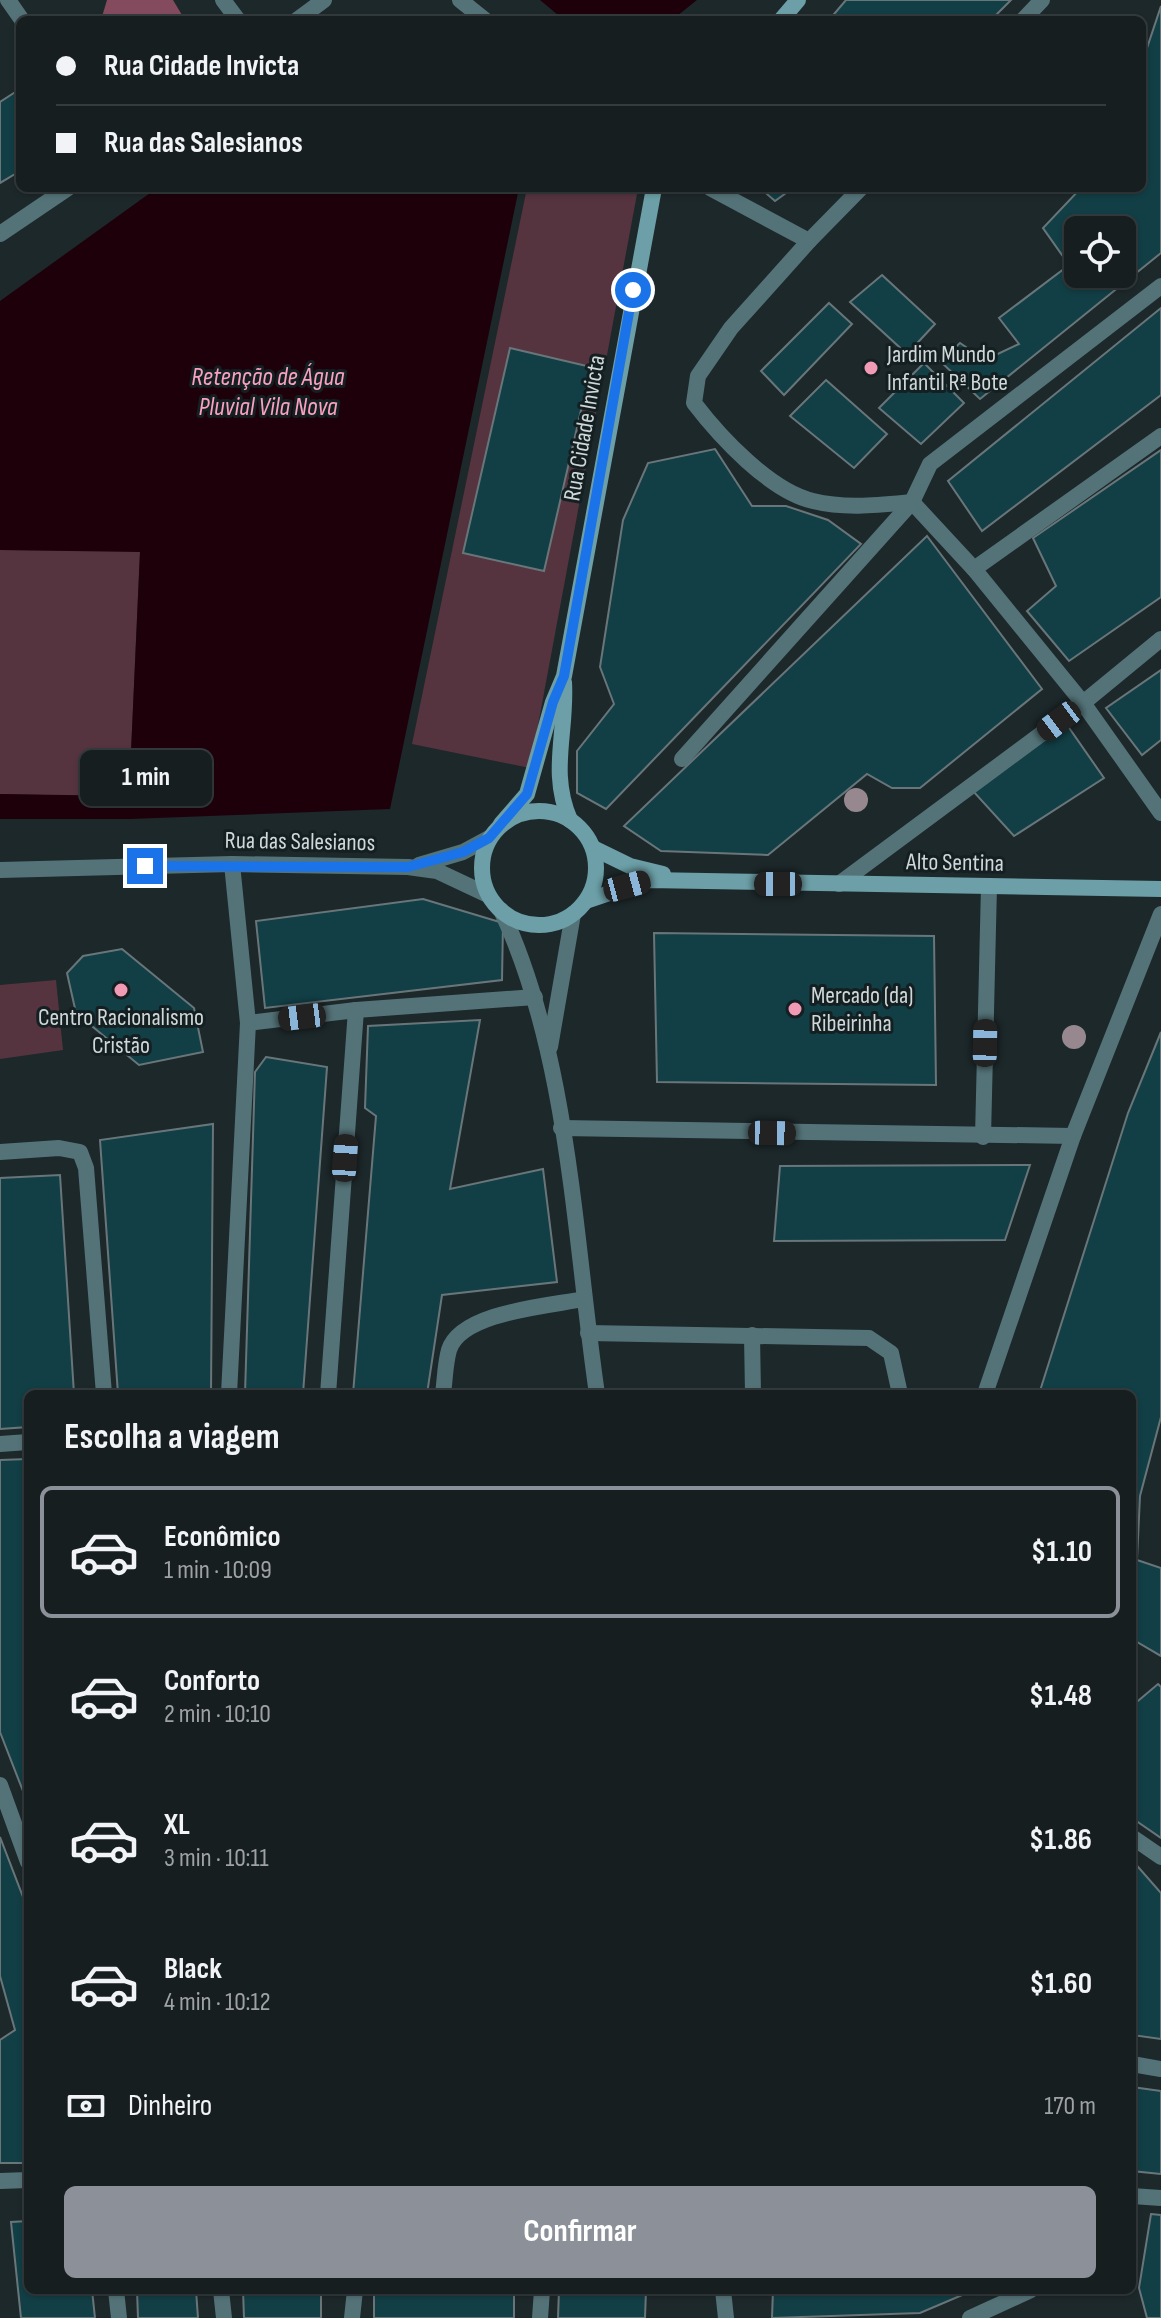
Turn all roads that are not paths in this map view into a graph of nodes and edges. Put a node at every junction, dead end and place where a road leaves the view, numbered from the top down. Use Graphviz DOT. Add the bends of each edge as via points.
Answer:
graph roads {
  1 [pos="324,0"];
  2 [pos="460,0"];
  3 [pos="798,0"];
  4 [pos="1042,0"];
  5 [pos="302,16"];
  6 [pos="480,16"];
  7 [pos="784,16"];
  8 [pos="1027,16"];
  9 [pos="62,192"];
  10 [pos="653,192"];
  11 [pos="717,192"];
  12 [pos="857,192"];
  13 [pos="0,234"];
  14 [pos="809,241"];
  15 [pos="1161,286"];
  16 [pos="1161,436"];
  17 [pos="912,502"];
  18 [pos="974,569"];
  19 [pos="1161,639"];
  20 [pos="564,676"];
  21 [pos="1083,703"];
  22 [pos="682,759"];
  23 [pos="1161,813"];
  24 [pos="570,820"];
  25 [pos="501,824"];
  26 [pos="489,838"];
  27 [pos="593,848"];
  28 [pos="232,864"];
  29 [pos="408,867"];
  30 [pos="0,870"];
  31 [pos="748,884"];
  32 [pos="839,884"];
  33 [pos="989,886"];
  34 [pos="1161,889"];
  35 [pos="488,895"];
  36 [pos="586,901"];
  37 [pos="501,910"];
  38 [pos="573,914"];
  39 [pos="1161,914"];
  40 [pos="535,997"];
  41 [pos="356,1010"];
  42 [pos="248,1023"];
  43 [pos="549,1048"];
  44 [pos="561,1128"];
  45 [pos="1073,1136"];
  46 [pos="983,1137"];
  47 [pos="0,1152"];
  48 [pos="584,1299"];
  49 [pos="588,1333"];
  50 [pos="752,1335"];
  51 [pos="104,1390"];
  52 [pos="229,1390"];
  53 [pos="328,1390"];
  54 [pos="444,1390"];
  55 [pos="596,1390"];
  56 [pos="753,1390"];
  57 [pos="899,1390"];
  58 [pos="986,1390"];
  59 [pos="24,1442"];
  60 [pos="0,1444"];
  61 [pos="0,1785"];
  62 [pos="1136,1840"];
  63 [pos="24,1851"];
  64 [pos="1161,1857"];
  65 [pos="1136,2065"];
  66 [pos="1161,2069"];
  67 [pos="24,2180"];
  68 [pos="0,2181"];
  69 [pos="1136,2196"];
  70 [pos="1161,2198"];
  71 [pos="116,2294"];
  72 [pos="221,2294"];
  73 [pos="355,2294"];
  74 [pos="542,2294"];
  75 [pos="723,2294"];
  76 [pos="1022,2294"];
  77 [pos="119,2318"];
  78 [pos="224,2318"];
  79 [pos="352,2318"];
  80 [pos="540,2318"];
  81 [pos="726,2318"];
  82 [pos="970,2318"];
  1 -- 5 [label="street"];
  2 -- 6 [label="street"];
  3 -- 7 [label="main road"];
  4 -- 8 [label="street"];
  9 -- 13 [label="street"];
  10 -- 20 [label="main road, Rua Cidade Invicta"];
  11 -- 14 [label="street"];
  12 -- 14 [label="street"];
  14 -- 17 [label="street" via="731,328 698,376 694,403 716,431 772,480 811,501 865,507"];
  15 -- 17 [label="street" via="930,464"];
  16 -- 18 [label="street"];
  17 -- 18 [label="street"];
  17 -- 22 [label="street"];
  18 -- 21 [label="street"];
  19 -- 21 [label="street"];
  20 -- 24 [label="main road, Rua Cidade Invicta" via="558,769 560,796"];
  20 -- 25 [label="main road, Rua Cidade Invicta" via="527,794"];
  21 -- 23 [label="street"];
  21 -- 32 [label="street"];
  24 -- 25 [label="main road" via="536,811"];
  24 -- 27 [label="main road"];
  25 -- 26 [label="main road"];
  26 -- 29 [label="street, Rua das Salesianos" via="463,852"];
  26 -- 35 [label="main road" via="482,877"];
  27 -- 31 [label="main road, Alto Sentina" via="649,872"];
  27 -- 36 [label="main road" via="595,879"];
  28 -- 29 [label="street, Rua das Salesianos"];
  28 -- 30 [label="street, Rua das Salesianos"];
  28 -- 42 [label="street"];
  29 -- 35 [label="street, Rua das Salesianos" via="437,871"];
  31 -- 32 [label="main road, Alto Sentina"];
  31 -- 36 [label="main road, Alto Sentina" via="648,880"];
  32 -- 33 [label="main road, Alto Sentina"];
  33 -- 34 [label="main road, Alto Sentina"];
  33 -- 46 [label="street"];
  35 -- 37 [label="main road"];
  36 -- 38 [label="main road"];
  37 -- 38 [label="main road" via="537,925"];
  37 -- 40 [label="street"];
  38 -- 43 [label="street"];
  39 -- 45 [label="street"];
  40 -- 41 [label="street"];
  40 -- 43 [label="street"];
  41 -- 42 [label="street"];
  41 -- 53 [label="street"];
  42 -- 52 [label="street"];
  43 -- 44 [label="street"];
  44 -- 46 [label="street"];
  44 -- 48 [label="street"];
  45 -- 46 [label="street"];
  45 -- 58 [label="street"];
  47 -- 51 [label="street" via="80,1152 86,1168"];
  48 -- 49 [label="street"];
  48 -- 54 [label="street" via="483,1320 460,1332 449,1349"];
  49 -- 50 [label="street"];
  49 -- 55 [label="street"];
  50 -- 56 [label="street"];
  50 -- 57 [label="street" via="869,1338 891,1353"];
  59 -- 60 [label="street"];
  61 -- 63 [label="street"];
  62 -- 64 [label="street"];
  65 -- 66 [label="street"];
  67 -- 68 [label="street"];
  69 -- 70 [label="street"];
  71 -- 77 [label="street"];
  72 -- 78 [label="street"];
  73 -- 79 [label="street"];
  74 -- 80 [label="street"];
  75 -- 81 [label="street"];
  76 -- 82 [label="street"];
}
